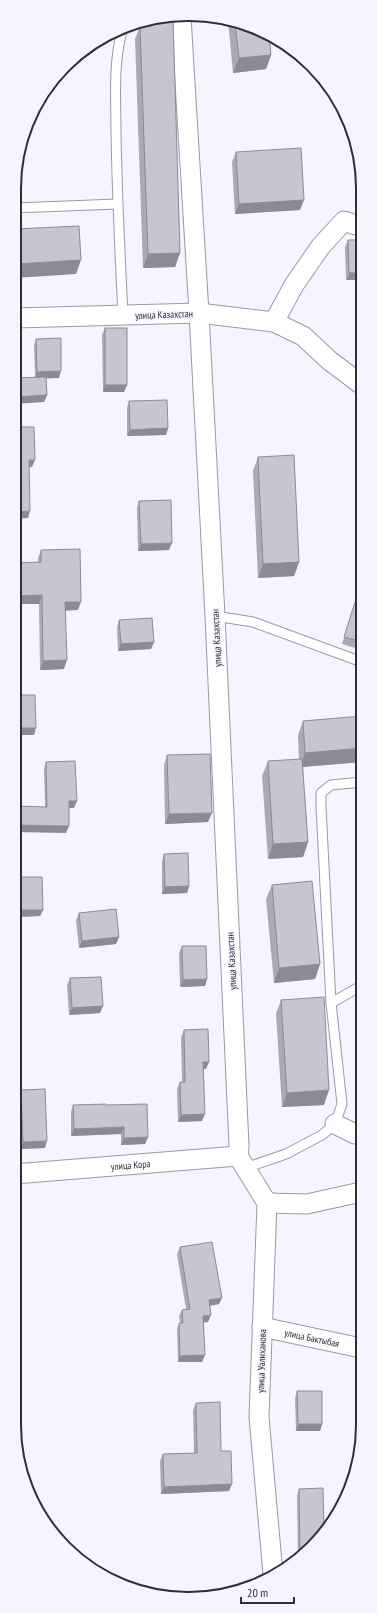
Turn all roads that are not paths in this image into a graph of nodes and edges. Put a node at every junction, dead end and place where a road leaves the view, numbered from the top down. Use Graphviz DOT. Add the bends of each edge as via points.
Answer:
graph roads {
  1 [pos="181,21"];
  2 [pos="121,35"];
  3 [pos="117,204"];
  4 [pos="21,208"];
  5 [pos="356,225"];
  6 [pos="198,313"];
  7 [pos="123,315"];
  8 [pos="21,318"];
  9 [pos="274,322"];
  10 [pos="356,380"];
  11 [pos="215,616"];
  12 [pos="356,660"];
  13 [pos="356,783"];
  14 [pos="356,989"];
  15 [pos="331,1003"];
  16 [pos="335,1124"];
  17 [pos="356,1134"];
  18 [pos="241,1157"];
  19 [pos="21,1173"];
  20 [pos="356,1193"];
  21 [pos="267,1204"];
  22 [pos="262,1327"];
  23 [pos="356,1347"];
  24 [pos="273,1570"];
  1 -- 6 [label="street"];
  2 -- 3 [label="lane" via="116,80"];
  3 -- 4 [label="lane"];
  3 -- 7 [label="lane"];
  5 -- 9 [label="street" via="344,221 321,246 294,285"];
  6 -- 7 [label="street, улица Казахстан"];
  6 -- 9 [label="street"];
  6 -- 11 [label="street, улица Казахстан"];
  7 -- 8 [label="street, улица Казахстан"];
  9 -- 10 [label="street" via="303,336"];
  11 -- 12 [label="lane" via="253,622"];
  11 -- 18 [label="street, улица Казахстан"];
  13 -- 15 [label="lane" via="331,785 321,793"];
  14 -- 15 [label="lane"];
  15 -- 16 [label="lane" via="342,1104"];
  16 -- 17 [label="street"];
  16 -- 18 [label="lane" via="322,1135 286,1154"];
  18 -- 19 [label="street, улица Кора"];
  18 -- 21 [label="street"];
  20 -- 21 [label="street" via="307,1204"];
  21 -- 22 [label="street, улица Уалиханова"];
  22 -- 23 [label="street, улица Бактыбая"];
  22 -- 24 [label="street, улица Уалиханова" via="259,1417"];
}
